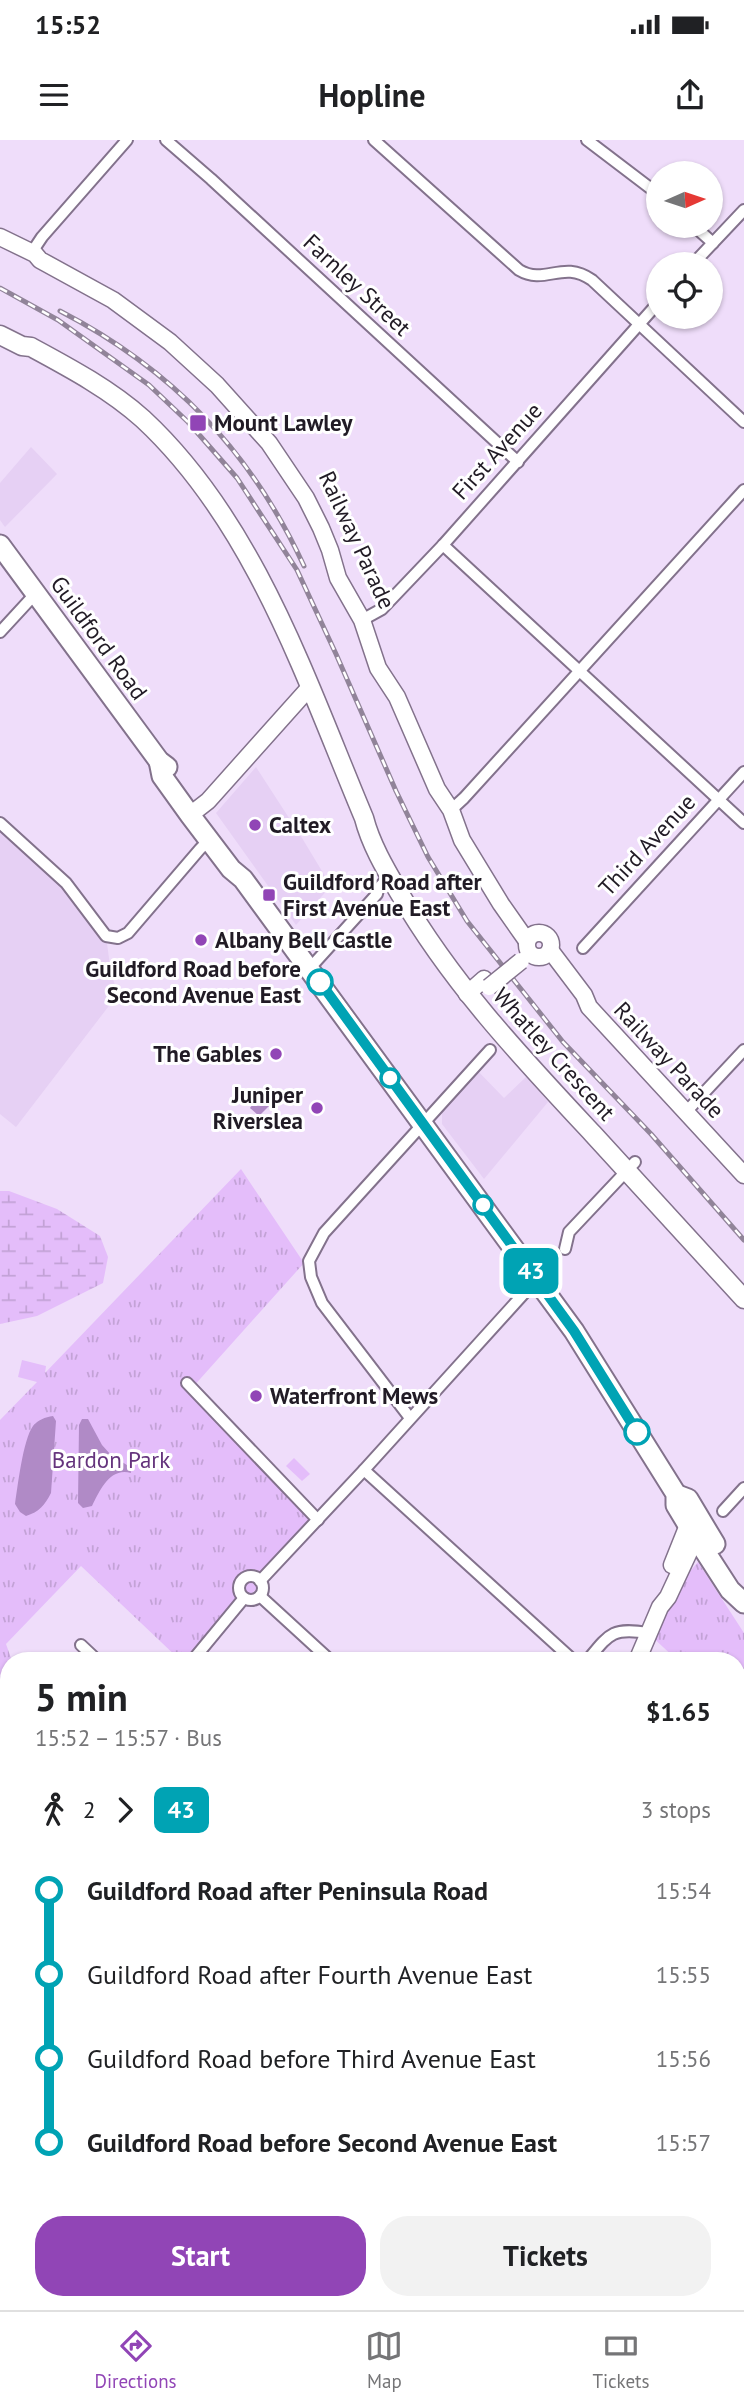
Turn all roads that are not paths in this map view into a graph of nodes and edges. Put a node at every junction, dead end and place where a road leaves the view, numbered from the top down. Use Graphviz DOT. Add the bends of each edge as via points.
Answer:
graph roads {
  1 [pos="127,140"];
  2 [pos="166,140"];
  3 [pos="374,140"];
  4 [pos="587,140"];
  5 [pos="646,185"];
  6 [pos="744,210"];
  7 [pos="0,237"];
  8 [pos="707,238"];
  9 [pos="713,243"];
  10 [pos="704,252"];
  11 [pos="33,253"];
  12 [pos="646,316"];
  13 [pos="639,324"];
  14 [pos="0,326"];
  15 [pos="0,335"];
  16 [pos="31,347"];
  17 [pos="744,422"];
  18 [pos="518,462"];
  19 [pos="744,490"];
  20 [pos="0,545"];
  21 [pos="443,545"];
  22 [pos="36,593"];
  23 [pos="366,618"];
  24 [pos="0,632"];
  25 [pos="580,671"];
  26 [pos="309,688"];
  27 [pos="744,772"];
  28 [pos="719,800"];
  29 [pos="454,808"];
  30 [pos="194,812"];
  31 [pos="0,823"];
  32 [pos="744,823"];
  33 [pos="218,844"];
  34 [pos="397,882"];
  35 [pos="583,948"];
  36 [pos="531,950"];
  37 [pos="310,968"];
  38 [pos="478,990"];
  39 [pos="490,1050"];
  40 [pos="744,1050"];
  41 [pos="686,1112"];
  42 [pos="423,1123"];
  43 [pos="631,1166"];
  44 [pos="744,1175"];
  45 [pos="565,1250"];
  46 [pos="537,1279"];
  47 [pos="744,1281"];
  48 [pos="744,1299"];
  49 [pos="187,1383"];
  50 [pos="410,1418"];
  51 [pos="364,1470"];
  52 [pos="744,1489"];
  53 [pos="723,1511"];
  54 [pos="318,1520"];
  55 [pos="694,1526"];
  56 [pos="260,1581"];
  57 [pos="261,1596"];
  58 [pos="244,1598"];
  59 [pos="648,1633"];
  60 [pos="81,1646"];
  61 [pos="88,1652"];
  62 [pos="199,1652"];
  63 [pos="321,1652"];
  64 [pos="564,1652"];
  65 [pos="595,1652"];
  66 [pos="641,1652"];
  1 -- 11 [label="street"];
  2 -- 18 [label="street, Farnley Street"];
  3 -- 13 [label="street" via="519,270 534,276 573,270 582,273"];
  4 -- 5 [label="street"];
  6 -- 9 [label="street"];
  7 -- 11 [label="street, Railway Parade"];
  8 -- 9 [label="street"];
  9 -- 10 [label="street"];
  11 -- 23 [label="street, Railway Parade" via="113,300 164,337 240,410 306,498 338,578"];
  12 -- 13 [label="street, First Avenue"];
  13 -- 17 [label="street"];
  13 -- 18 [label="street, First Avenue"];
  14 -- 16 [label="main road, Whatley Crescent"];
  15 -- 16 [label="main road, Whatley Crescent"];
  16 -- 26 [label="main road, Whatley Crescent" via="101,388 142,419 195,475 248,556"];
  18 -- 21 [label="street, First Avenue"];
  19 -- 25 [label="street"];
  20 -- 22 [label="highway, Guildford Road"];
  21 -- 23 [label="street, First Avenue" via="382,609"];
  21 -- 25 [label="street"];
  22 -- 24 [label="street"];
  22 -- 30 [label="highway, Guildford Road" via="169,769"];
  23 -- 29 [label="street, Railway Parade" via="378,668 397,697 437,789"];
  25 -- 28 [label="street"];
  25 -- 29 [label="street"];
  26 -- 30 [label="street"];
  26 -- 34 [label="main road, Whatley Crescent" via="369,835"];
  27 -- 28 [label="street, Third Avenue"];
  28 -- 32 [label="street"];
  28 -- 35 [label="street, Third Avenue"];
  29 -- 36 [label="street, Railway Parade" via="462,840"];
  30 -- 33 [label="highway, Guildford Road"];
  31 -- 33 [label="street" via="66,883 106,936 118,938 128,933 200,849"];
  33 -- 37 [label="highway, Guildford Road" via="237,863 243,879"];
  34 -- 37 [label="street" via="377,894"];
  34 -- 38 [label="main road, Whatley Crescent"];
  36 -- 38 [label="street, bridge"];
  36 -- 41 [label="street, Railway Parade" via="555,969 576,1000 589,1007"];
  37 -- 42 [label="highway, Guildford Road"];
  38 -- 43 [label="main road, Whatley Crescent"];
  39 -- 42 [label="street"];
  40 -- 41 [label="street"];
  41 -- 44 [label="street, Railway Parade"];
  42 -- 46 [label="highway, Guildford Road"];
  42 -- 50 [label="street" via="324,1233 309,1261 322,1303"];
  43 -- 45 [label="street" via="569,1232"];
  43 -- 47 [label="main road, Whatley Crescent"];
  43 -- 48 [label="main road, Whatley Crescent"];
  46 -- 50 [label="street"];
  46 -- 55 [label="highway, Guildford Road" via="676,1494 688,1499"];
  49 -- 54 [label="street"];
  50 -- 51 [label="street"];
  51 -- 54 [label="street"];
  51 -- 64 [label="street"];
  52 -- 53 [label="street"];
  54 -- 56 [label="street"];
  55 -- 59 [label="street" via="668,1597"];
  56 -- 57 [label="street"];
  56 -- 58 [label="street" via="250,1577 241,1582"];
  57 -- 58 [label="street"];
  57 -- 63 [label="street"];
  58 -- 62 [label="street"];
  59 -- 65 [label="street" via="626,1629 612,1634"];
  59 -- 66 [label="street"];
  60 -- 61 [label="street"];
}
